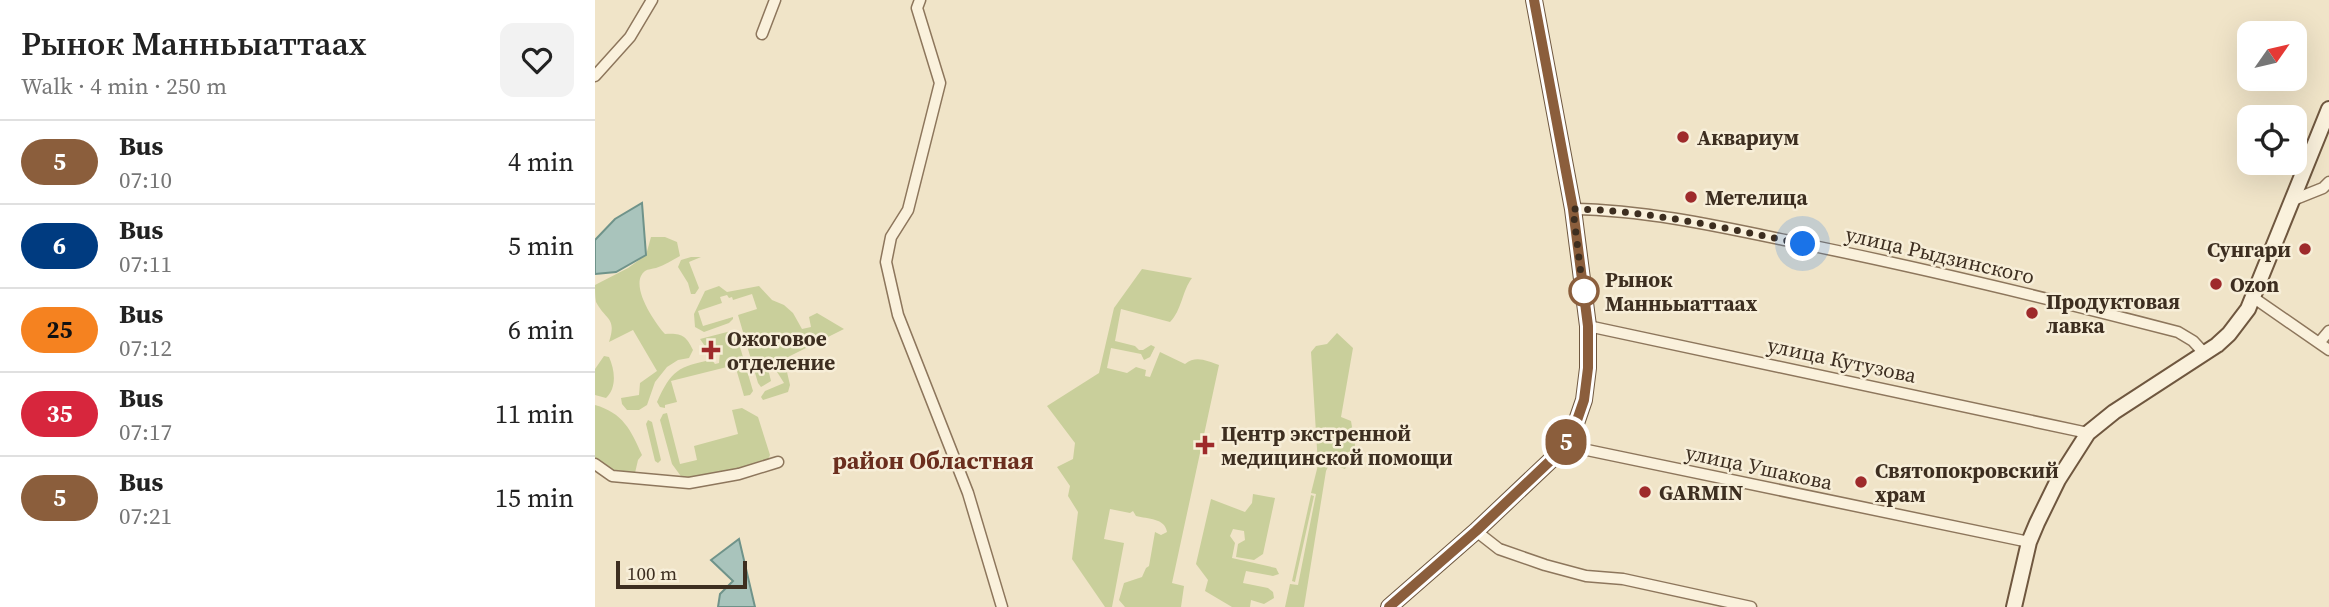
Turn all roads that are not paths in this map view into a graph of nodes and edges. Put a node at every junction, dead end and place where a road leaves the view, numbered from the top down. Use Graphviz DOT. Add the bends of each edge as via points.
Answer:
graph roads {
  1 [pos="652,0"];
  2 [pos="775,0"];
  3 [pos="920,0"];
  4 [pos="1534,0"];
  5 [pos="762,34"];
  6 [pos="595,76"];
  7 [pos="2329,109"];
  8 [pos="2329,182"];
  9 [pos="2293,200"];
  10 [pos="1573,209"];
  11 [pos="2254,298"];
  12 [pos="1588,326"];
  13 [pos="2329,331"];
  14 [pos="2319,344"];
  15 [pos="2329,351"];
  16 [pos="2205,354"];
  17 [pos="2088,433"];
  18 [pos="1563,445"];
  19 [pos="778,462"];
  20 [pos="595,464"];
  21 [pos="1476,531"];
  22 [pos="2029,542"];
  23 [pos="1002,607"];
  24 [pos="1389,607"];
  25 [pos="1751,607"];
  26 [pos="2014,607"];
  1 -- 6 [label="street" via="631,37"];
  2 -- 5 [label="street"];
  3 -- 23 [label="street" via="917,8 940,83 908,211 891,237 886,262 898,315 968,493"];
  4 -- 10 [label="street"];
  7 -- 9 [label="street"];
  8 -- 9 [label="street"];
  9 -- 11 [label="street"];
  10 -- 12 [label="street"];
  10 -- 16 [label="street, улица Рыдзинского" via="1605,209 1731,229 1959,277 2178,332"];
  11 -- 14 [label="street"];
  11 -- 16 [label="street" via="2241,321"];
  12 -- 17 [label="street, улица Кутузова"];
  12 -- 18 [label="street" via="1584,400 1573,432"];
  13 -- 14 [label="street"];
  14 -- 15 [label="street"];
  16 -- 17 [label="street"];
  17 -- 22 [label="street" via="2058,480"];
  18 -- 21 [label="street"];
  18 -- 22 [label="street, улица Ушакова"];
  19 -- 20 [label="street" via="689,483 612,476"];
  21 -- 24 [label="street"];
  21 -- 25 [label="street" via="1499,549 1545,565"];
  22 -- 26 [label="street"];
}
